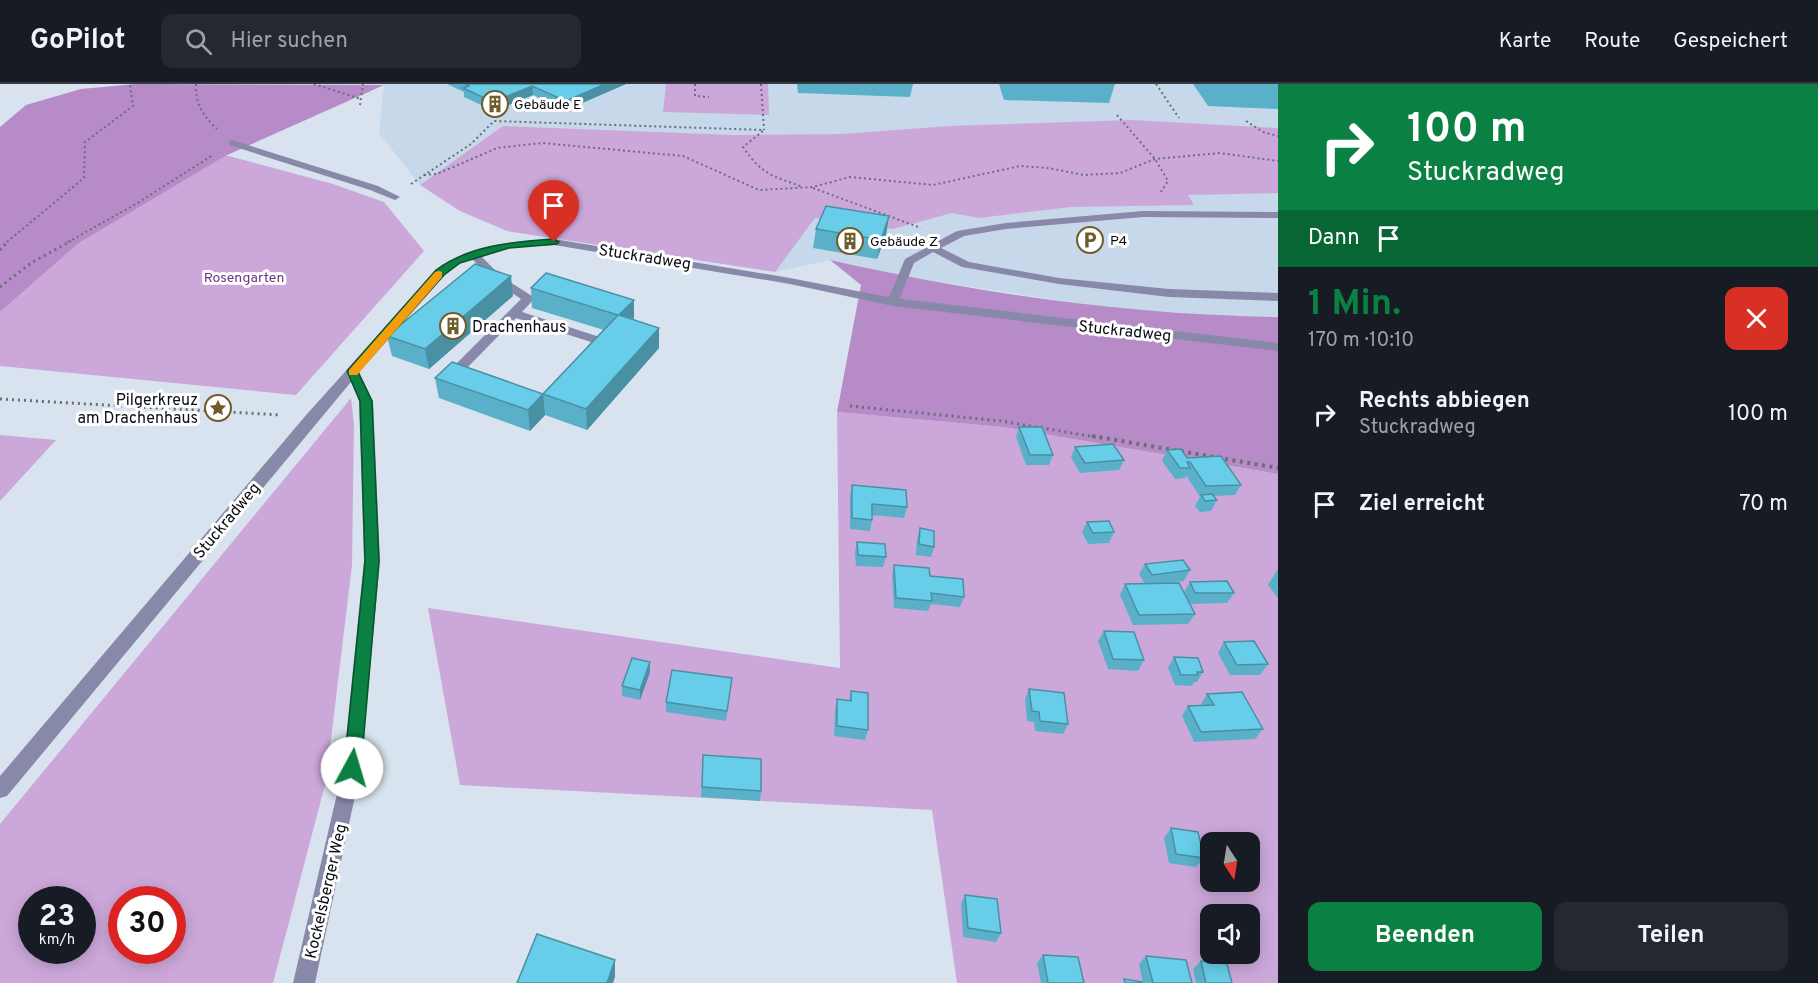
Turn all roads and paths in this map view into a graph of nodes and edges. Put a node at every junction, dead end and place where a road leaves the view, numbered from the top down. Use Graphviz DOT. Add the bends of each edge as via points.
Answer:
graph roads {
  1 [pos="130,84"];
  2 [pos="195,84"];
  3 [pos="314,84"];
  4 [pos="363,84"];
  5 [pos="695,84"];
  6 [pos="761,84"];
  7 [pos="1156,84"];
  8 [pos="709,97"];
  9 [pos="361,99"];
  10 [pos="360,105"];
  11 [pos="1117,115"];
  12 [pos="1179,118"];
  13 [pos="1246,121"];
  14 [pos="764,130"];
  15 [pos="1278,136"];
  16 [pos="232,143"];
  17 [pos="1155,159"];
  18 [pos="1278,161"];
  19 [pos="813,187"];
  20 [pos="804,188"];
  21 [pos="395,197"];
  22 [pos="1176,214"];
  23 [pos="1278,215"];
  24 [pos="961,233"];
  25 [pos="935,249"];
  26 [pos="0,250"];
  27 [pos="473,254"];
  28 [pos="0,287"];
  29 [pos="1278,297"];
  30 [pos="893,302"];
  31 [pos="514,313"];
  32 [pos="1278,347"];
  33 [pos="583,359"];
  34 [pos="352,371"];
  35 [pos="478,379"];
  36 [pos="0,399"];
  37 [pos="850,406"];
  38 [pos="312,417"];
  39 [pos="1278,468"];
  40 [pos="0,790"];
  41 [pos="304,983"];
  1 -- 26 [label="path" via="133,106 85,142 84,178 12,234"];
  2 -- 16 [label="path" via="194,96 205,118"];
  3 -- 9 [label="path"];
  4 -- 9 [label="path"];
  5 -- 8 [label="path" via="695,96"];
  6 -- 14 [label="path"];
  7 -- 12 [label="path"];
  9 -- 10 [label="path"];
  11 -- 17 [label="path"];
  13 -- 15 [label="path"];
  14 -- 20 [label="path" via="743,147 756,166"];
  14 -- 20 [label="path" via="494,121 471,144 424,175 437,174 497,148 542,142 683,156 759,190"];
  16 -- 21 [label="street"];
  16 -- 28 [label="path" via="136,204 31,263"];
  17 -- 18 [label="path" via="1220,153"];
  17 -- 19 [label="path" via="1120,172 1084,175 1020,166 933,185 850,177"];
  17 -- 22 [label="path" via="1168,182 1161,193"];
  19 -- 20 [label="path"];
  19 -- 24 [label="path" via="919,228"];
  22 -- 23 [label="street"];
  22 -- 24 [label="street" via="1017,225"];
  24 -- 25 [label="street"];
  25 -- 29 [label="street" via="966,265 1059,281 1169,293"];
  25 -- 30 [label="street" via="909,261"];
  27 -- 30 [label="street, Stuckradweg" via="508,245 554,242"];
  27 -- 31 [label="street" via="498,279 528,299"];
  27 -- 34 [label="street, Stuckradweg" via="440,273"];
  30 -- 32 [label="street, Stuckradweg"];
  31 -- 33 [label="street" via="599,341"];
  31 -- 35 [label="street" via="457,371"];
  34 -- 38 [label="street, Stuckradweg"];
  34 -- 41 [label="street, Kockelsberger Weg" via="366,401 372,561 352,768"];
  36 -- 38 [label="path"];
  37 -- 39 [label="path" via="1001,421"];
  38 -- 40 [label="street, Stuckradweg"];
}
